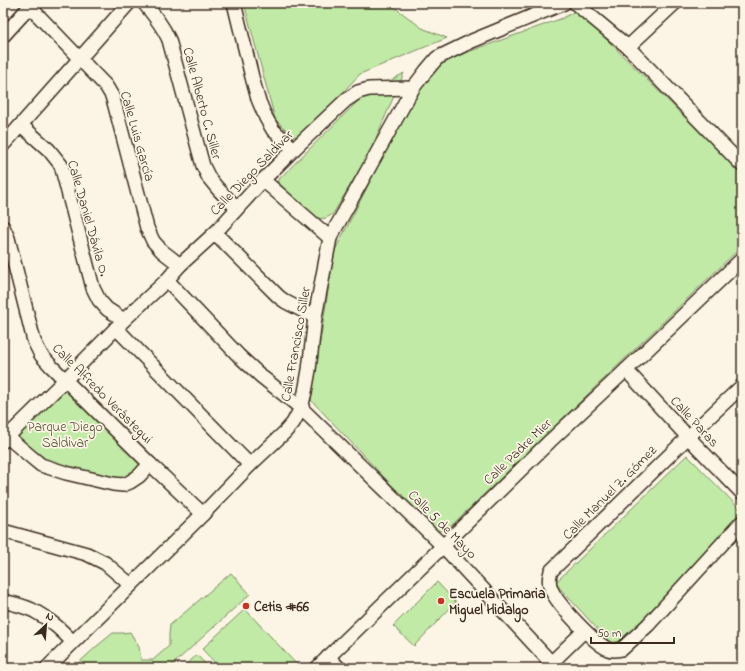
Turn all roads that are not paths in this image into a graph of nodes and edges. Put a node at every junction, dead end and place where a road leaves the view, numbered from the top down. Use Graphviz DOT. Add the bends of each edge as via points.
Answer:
graph roads {
  1 [pos="130,3"];
  2 [pos="144,3"];
  3 [pos="234,3"];
  4 [pos="564,3"];
  5 [pos="576,3"];
  6 [pos="675,3"];
  7 [pos="32,5"];
  8 [pos="3,36"];
  9 [pos="628,47"];
  10 [pos="80,58"];
  11 [pos="413,88"];
  12 [pos="22,125"];
  13 [pos="3,145"];
  14 [pos="294,149"];
  15 [pos="742,164"];
  16 [pos="264,180"];
  17 [pos="237,208"];
  18 [pos="3,227"];
  19 [pos="214,233"];
  20 [pos="330,238"];
  21 [pos="742,259"];
  22 [pos="180,265"];
  23 [pos="167,280"];
  24 [pos="315,317"];
  25 [pos="120,324"];
  26 [pos="626,370"];
  27 [pos="65,380"];
  28 [pos="742,386"];
  29 [pos="301,408"];
  30 [pos="4,437"];
  31 [pos="688,437"];
  32 [pos="150,464"];
  33 [pos="250,465"];
  34 [pos="742,493"];
  35 [pos="203,514"];
  36 [pos="742,522"];
  37 [pos="3,531"];
  38 [pos="443,546"];
  39 [pos="131,585"];
  40 [pos="3,601"];
  41 [pos="584,631"];
  42 [pos="73,642"];
  43 [pos="328,657"];
  44 [pos="551,666"];
  45 [pos="47,668"];
  46 [pos="317,668"];
  47 [pos="339,668"];
  1 -- 10 [label="street"];
  2 -- 17 [label="street, Calle Alberto C. Siller" via="156,16 169,40 203,166 209,178"];
  3 -- 14 [label="street" via="258,99 273,130"];
  4 -- 11 [label="street" via="437,58"];
  5 -- 9 [label="street"];
  6 -- 9 [label="street"];
  7 -- 8 [label="street"];
  7 -- 10 [label="street, Calle Luis García"];
  9 -- 15 [label="street"];
  10 -- 12 [label="street"];
  10 -- 22 [label="street, Calle Luis García" via="112,96 147,228 153,241"];
  11 -- 14 [label="street, Calle Diego Saldívar" via="369,89 358,92 346,100"];
  11 -- 20 [label="street, Calle Francisco Siller"];
  12 -- 13 [label="street"];
  12 -- 25 [label="street, Calle Daniel Dávila O." via="49,150 60,166 93,288 98,300"];
  14 -- 16 [label="street, Calle Diego Saldívar"];
  16 -- 17 [label="street, Calle Diego Saldívar"];
  16 -- 20 [label="street"];
  17 -- 19 [label="street, Calle Diego Saldívar"];
  18 -- 27 [label="street, Calle Alfredo Verástegui" via="34,341 41,355"];
  19 -- 22 [label="street, Calle Diego Saldívar"];
  19 -- 24 [label="street" via="279,297"];
  20 -- 24 [label="street, Calle Francisco Siller"];
  21 -- 26 [label="street, Calle Padre Mier"];
  22 -- 23 [label="street, Calle Diego Saldívar"];
  23 -- 25 [label="street, Calle Diego Saldívar"];
  23 -- 29 [label="street" via="239,356"];
  24 -- 29 [label="street, Calle Francisco Siller" via="309,370"];
  25 -- 27 [label="street, Calle Diego Saldívar"];
  25 -- 33 [label="street, Calle Daniel Dávila O."];
  26 -- 31 [label="street, Calle Paras"];
  26 -- 38 [label="street, Calle Padre Mier"];
  27 -- 30 [label="street, Calle Diego Saldívar"];
  27 -- 32 [label="street, Calle Alfredo Verástegui"];
  28 -- 31 [label="street, Calle Manuel Z. Gómez"];
  29 -- 33 [label="street, Calle Francisco Siller" via="293,424"];
  29 -- 38 [label="street, Calle 5 de Mayo"];
  30 -- 32 [label="street" via="41,465 66,474 113,484 123,485 130,482"];
  31 -- 34 [label="street, Calle Paras"];
  31 -- 41 [label="street, Calle Manuel Z. Gómez" via="552,571 549,581 551,590"];
  32 -- 35 [label="street, Calle Alfredo Verástegui"];
  33 -- 35 [label="street, Calle Francisco Siller"];
  35 -- 39 [label="street, Calle Francisco Siller"];
  36 -- 41 [label="street, Calle Manuel Z. Gómez" via="648,625 622,649 608,649"];
  37 -- 39 [label="street" via="87,554 105,563"];
  38 -- 43 [label="street, Calle Padre Mier"];
  38 -- 44 [label="street, Calle 5 de Mayo"];
  39 -- 42 [label="street, Calle Francisco Siller"];
  40 -- 42 [label="street" via="36,612 54,624"];
  41 -- 44 [label="street"];
  42 -- 45 [label="street, Calle Francisco Siller"];
  43 -- 46 [label="street, Calle Padre Mier"];
  43 -- 47 [label="street"];
}
